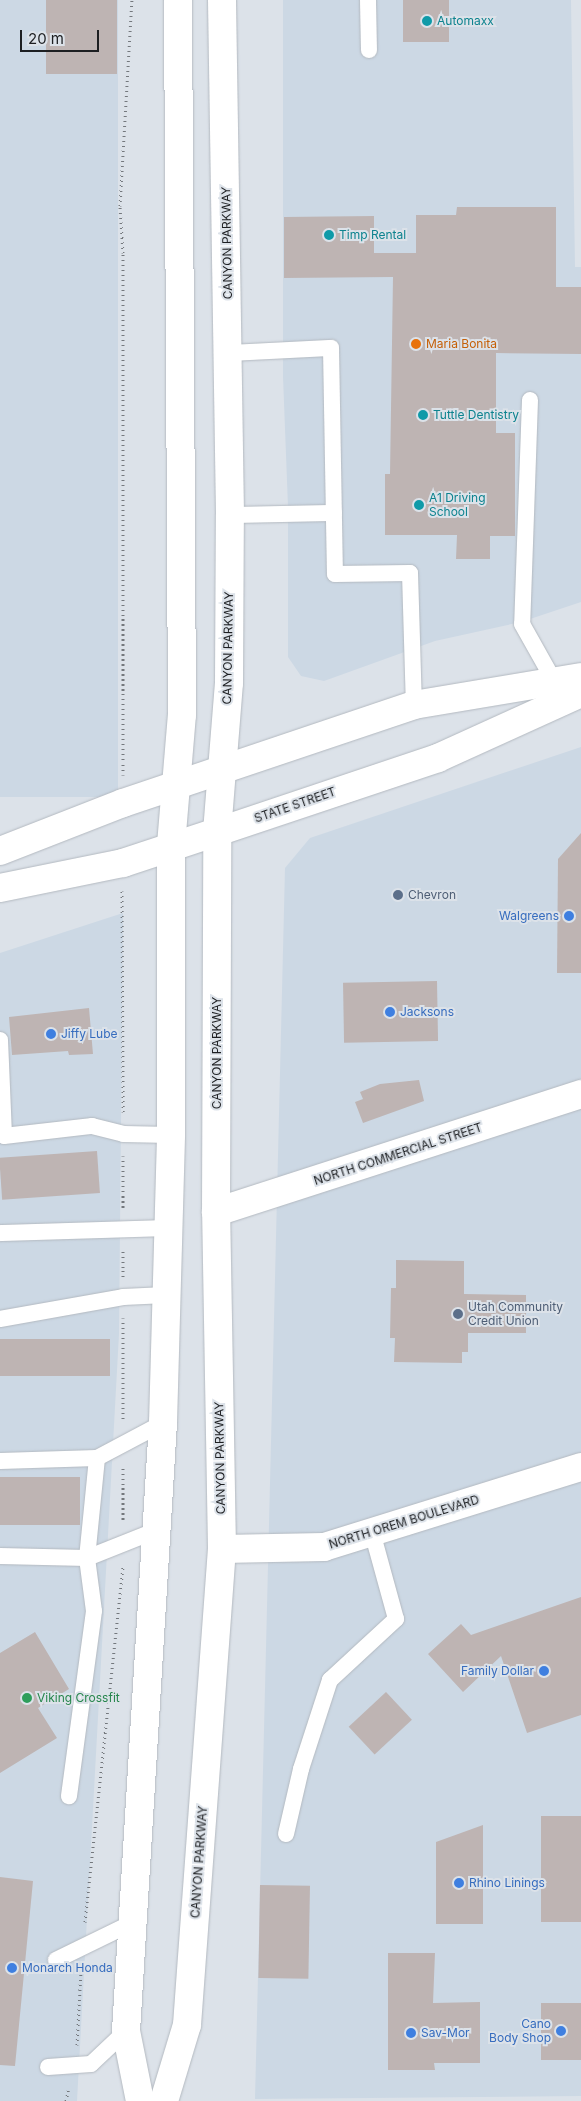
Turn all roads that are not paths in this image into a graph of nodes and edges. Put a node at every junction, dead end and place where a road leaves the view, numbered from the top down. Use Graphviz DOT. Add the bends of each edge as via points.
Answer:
graph roads {
  1 [pos="178,0"];
  2 [pos="222,0"];
  3 [pos="368,0"];
  4 [pos="369,50"];
  5 [pos="228,353"];
  6 [pos="530,400"];
  7 [pos="334,513"];
  8 [pos="230,515"];
  9 [pos="581,677"];
  10 [pos="554,681"];
  11 [pos="581,693"];
  12 [pos="414,705"];
  13 [pos="220,770"];
  14 [pos="177,785"];
  15 [pos="217,832"];
  16 [pos="171,845"];
  17 [pos="0,851"];
  18 [pos="0,888"];
  19 [pos="0,1040"];
  20 [pos="581,1094"];
  21 [pos="171,1135"];
  22 [pos="216,1212"];
  23 [pos="168,1228"];
  24 [pos="0,1233"];
  25 [pos="166,1294"];
  26 [pos="0,1319"];
  27 [pos="163,1424"];
  28 [pos="96,1458"];
  29 [pos="0,1461"];
  30 [pos="581,1467"];
  31 [pos="155,1531"];
  32 [pos="372,1532"];
  33 [pos="222,1549"];
  34 [pos="0,1556"];
  35 [pos="87,1558"];
  36 [pos="70,1796"];
  37 [pos="286,1834"];
  38 [pos="132,1923"];
  39 [pos="56,1960"];
  40 [pos="126,2031"];
  41 [pos="48,2067"];
  42 [pos="140,2101"];
  43 [pos="164,2101"];
  1 -- 14 [label="main road" via="182,715"];
  2 -- 5 [label="main road, CANYON PARKWAY"];
  3 -- 4 [label="lane"];
  5 -- 7 [label="lane" via="331,348"];
  5 -- 8 [label="main road, CANYON PARKWAY"];
  6 -- 10 [label="lane" via="522,624"];
  7 -- 8 [label="lane"];
  7 -- 12 [label="lane" via="335,574 410,574"];
  8 -- 13 [label="main road, CANYON PARKWAY" via="229,683"];
  9 -- 10 [label="main road"];
  10 -- 12 [label="main road"];
  11 -- 15 [label="main road, STATE STREET" via="438,758"];
  12 -- 13 [label="main road"];
  13 -- 14 [label="main road"];
  13 -- 15 [label="main road, CANYON PARKWAY"];
  14 -- 16 [label="main road"];
  14 -- 17 [label="main road"];
  15 -- 16 [label="main road, STATE STREET"];
  15 -- 22 [label="main road, CANYON PARKWAY"];
  16 -- 18 [label="main road, STATE STREET" via="123,863"];
  16 -- 21 [label="main road"];
  19 -- 21 [label="lane" via="4,1136 92,1126 123,1134"];
  20 -- 22 [label="main road, NORTH COMMERCIAL STREET"];
  21 -- 23 [label="main road"];
  22 -- 33 [label="main road, CANYON PARKWAY"];
  23 -- 24 [label="lane"];
  23 -- 25 [label="main road"];
  25 -- 26 [label="lane" via="123,1297"];
  25 -- 27 [label="main road"];
  27 -- 28 [label="lane"];
  27 -- 31 [label="main road"];
  28 -- 29 [label="lane"];
  28 -- 35 [label="lane"];
  30 -- 32 [label="main road, NORTH OREM BOULEVARD"];
  31 -- 35 [label="lane"];
  31 -- 38 [label="main road"];
  32 -- 33 [label="main road, NORTH OREM BOULEVARD" via="324,1547"];
  32 -- 37 [label="lane" via="396,1619 330,1680 301,1769"];
  33 -- 43 [label="main road, CANYON PARKWAY" via="187,2025"];
  34 -- 35 [label="lane"];
  35 -- 36 [label="lane" via="94,1612"];
  38 -- 39 [label="lane"];
  38 -- 40 [label="main road"];
  40 -- 41 [label="lane" via="91,2064"];
  40 -- 42 [label="main road"];
}
